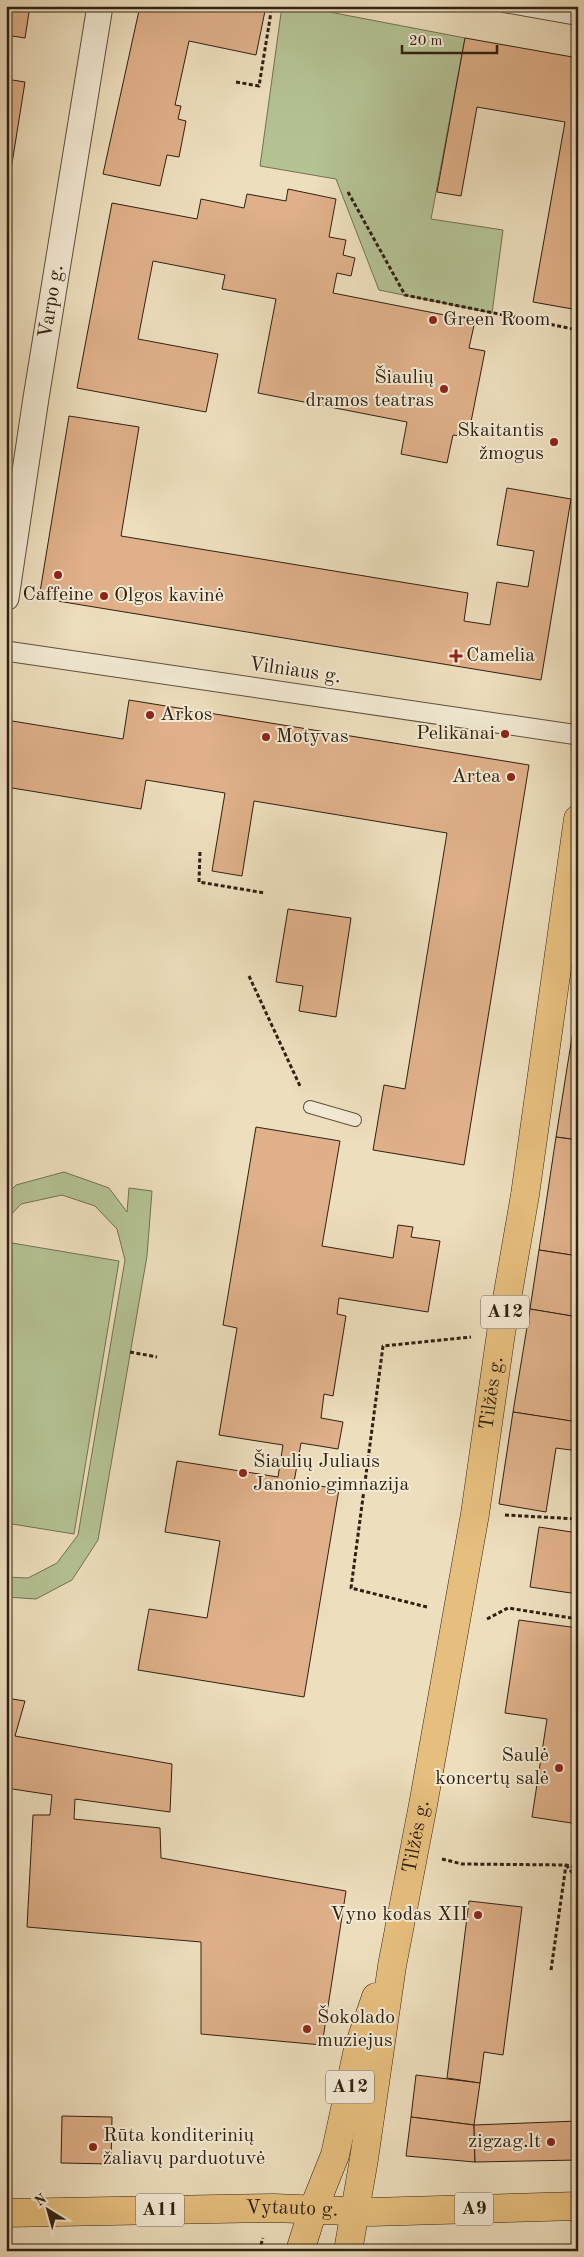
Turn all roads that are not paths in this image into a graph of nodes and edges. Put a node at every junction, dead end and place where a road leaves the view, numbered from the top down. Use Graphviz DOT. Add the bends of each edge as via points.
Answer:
graph roads {
  1 [pos="100,6"];
  2 [pos="504,6"];
  3 [pos="578,19"];
  4 [pos="6,598"];
  5 [pos="6,651"];
  6 [pos="578,735"];
  7 [pos="578,819"];
  8 [pos="310,1107"];
  9 [pos="354,1120"];
  10 [pos="392,1966"];
  11 [pos="578,2206"];
  12 [pos="313,2210"];
  13 [pos="354,2212"];
  14 [pos="6,2213"];
  15 [pos="300,2251"];
  16 [pos="348,2251"];
  1 -- 4 [label="street, Varpo g."];
  2 -- 3 [label="lane"];
  5 -- 6 [label="street, Vilniaus g."];
  7 -- 10 [label="highway, Tilžės g. / A12" via="525,1195 475,1514"];
  8 -- 9 [label="lane"];
  10 -- 12 [label="highway, Tilžės g. / A12" via="371,2005 358,2048 335,2156"];
  10 -- 13 [label="highway, Tilžės g. / A12"];
  11 -- 13 [label="highway, Vytauto g. / A9"];
  12 -- 13 [label="highway, Vytauto g. / A9"];
  12 -- 14 [label="highway, Vytauto g. / A11"];
  12 -- 15 [label="highway, Tilžės g. / A12"];
  13 -- 16 [label="highway, Tilžės g. / A12"];
}
